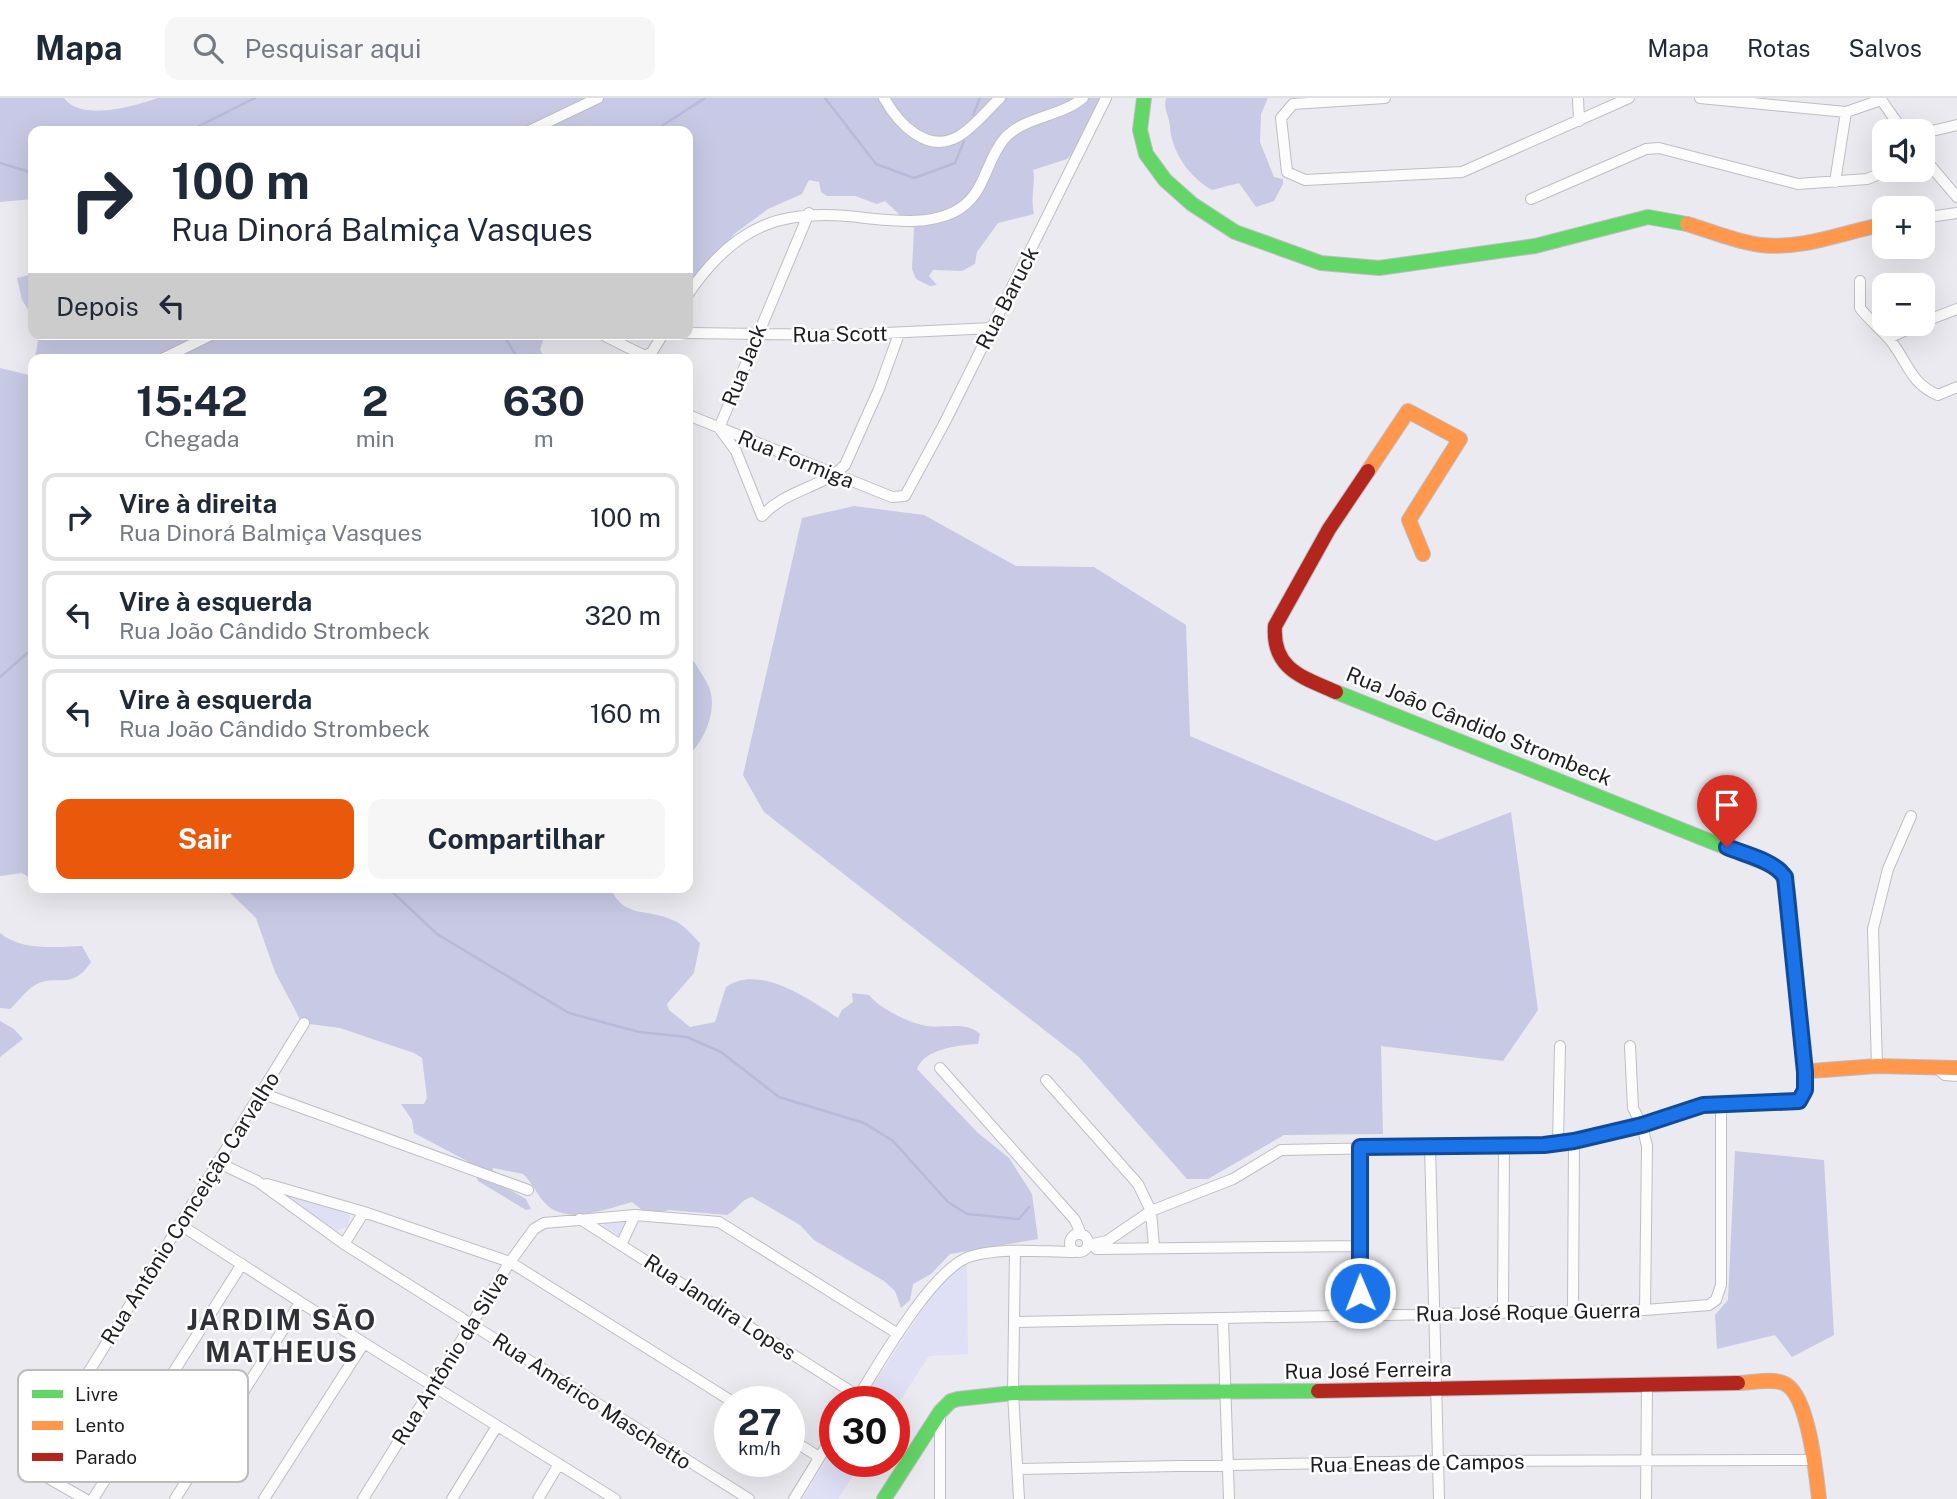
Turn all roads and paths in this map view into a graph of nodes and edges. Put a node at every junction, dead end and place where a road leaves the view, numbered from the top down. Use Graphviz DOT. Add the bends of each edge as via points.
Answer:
graph roads {
  1 [pos="598,98"];
  2 [pos="884,98"];
  3 [pos="1000,98"];
  4 [pos="1083,98"];
  5 [pos="1106,98"];
  6 [pos="1144,98"];
  7 [pos="1385,98"];
  8 [pos="1578,98"];
  9 [pos="1629,98"];
  10 [pos="1700,98"];
  11 [pos="1880,99"];
  12 [pos="1846,113"];
  13 [pos="1894,119"];
  14 [pos="1579,121"];
  15 [pos="1957,125"];
  16 [pos="539,126"];
  17 [pos="1935,130"];
  18 [pos="1935,171"];
  19 [pos="1872,177"];
  20 [pos="1835,182"];
  21 [pos="1957,197"];
  22 [pos="1531,199"];
  23 [pos="809,213"];
  24 [pos="1957,213"];
  25 [pos="1935,216"];
  26 [pos="1872,227"];
  27 [pos="1860,281"];
  28 [pos="693,287"];
  29 [pos="1957,309"];
  30 [pos="1935,318"];
  31 [pos="993,328"];
  32 [pos="693,333"];
  33 [pos="899,334"];
  34 [pos="755,335"];
  35 [pos="1893,336"];
  36 [pos="1889,338"];
  37 [pos="201,340"];
  38 [pos="613,340"];
  39 [pos="659,340"];
  40 [pos="172,354"];
  41 [pos="641,354"];
  42 [pos="648,354"];
  43 [pos="1957,387"];
  44 [pos="693,417"];
  45 [pos="719,428"];
  46 [pos="833,473"];
  47 [pos="905,496"];
  48 [pos="1423,554"];
  49 [pos="1911,816"];
  50 [pos="304,1023"];
  51 [pos="1560,1046"];
  52 [pos="1630,1046"];
  53 [pos="1877,1066"];
  54 [pos="1935,1067"];
  55 [pos="940,1068"];
  56 [pos="1957,1068"];
  57 [pos="1805,1072"];
  58 [pos="1957,1076"];
  59 [pos="1046,1080"];
  60 [pos="261,1093"];
  61 [pos="1721,1102"];
  62 [pos="1642,1125"];
  63 [pos="1574,1141"];
  64 [pos="1558,1143"];
  65 [pos="1430,1146"];
  66 [pos="1504,1146"];
  67 [pos="1360,1147"];
  68 [pos="217,1162"];
  69 [pos="257,1181"];
  70 [pos="528,1190"];
  71 [pos="1151,1211"];
  72 [pos="364,1212"];
  73 [pos="635,1215"];
  74 [pos="580,1219"];
  75 [pos="178,1224"];
  76 [pos="1080,1242"];
  77 [pos="622,1243"];
  78 [pos="344,1244"];
  79 [pos="1359,1245"];
  80 [pos="1154,1247"];
  81 [pos="1015,1251"];
  82 [pos="510,1262"];
  83 [pos="242,1265"];
  84 [pos="300,1303"];
  85 [pos="1573,1309"];
  86 [pos="1645,1310"];
  87 [pos="1503,1311"];
  88 [pos="1434,1313"];
  89 [pos="1361,1316"];
  90 [pos="1223,1319"];
  91 [pos="1014,1322"];
  92 [pos="471,1323"];
  93 [pos="898,1334"];
  94 [pos="363,1343"];
  95 [pos="90,1370"];
  96 [pos="175,1370"];
  97 [pos="248,1385"];
  98 [pos="434,1385"];
  99 [pos="836,1386"];
  100 [pos="864,1386"];
  101 [pos="1647,1386"];
  102 [pos="714,1390"];
  103 [pos="1438,1390"];
  104 [pos="1013,1393"];
  105 [pos="1227,1393"];
  106 [pos="940,1412"];
  107 [pos="497,1426"];
  108 [pos="805,1448"];
  109 [pos="819,1457"];
  110 [pos="1815,1460"];
  111 [pos="1438,1461"];
  112 [pos="1644,1461"];
  113 [pos="559,1464"];
  114 [pos="1228,1467"];
  115 [pos="1018,1469"];
  116 [pos="55,1482"];
  117 [pos="104,1482"];
  118 [pos="186,1482"];
  119 [pos="85,1499"];
  120 [pos="93,1499"];
  121 [pos="175,1499"];
  122 [pos="264,1499"];
  123 [pos="363,1499"];
  124 [pos="452,1499"];
  125 [pos="538,1499"];
  126 [pos="615,1499"];
  127 [pos="749,1499"];
  128 [pos="794,1499"];
  129 [pos="884,1499"];
  130 [pos="940,1499"];
  131 [pos="1019,1499"];
  132 [pos="1229,1499"];
  133 [pos="1439,1499"];
  134 [pos="1646,1499"];
  135 [pos="1819,1499"];
  1 -- 16 [label="street"];
  2 -- 3 [label="street" via="904,128 936,141 959,136"];
  4 -- 23 [label="street" via="1005,138 978,192 956,211 916,221"];
  5 -- 31 [label="street, Rua Baruck"];
  6 -- 26 [label="street" via="1140,130 1146,154 1166,180 1192,204 1235,232 1321,263 1379,268 1535,246 1648,217 1776,246"];
  7 -- 14 [label="street" via="1303,101 1286,110 1281,118 1287,172 1305,180 1449,174 1474,168"];
  8 -- 14 [label="street"];
  9 -- 14 [label="street"];
  10 -- 12 [label="street"];
  11 -- 12 [label="street"];
  11 -- 13 [label="street"];
  12 -- 20 [label="street"];
  15 -- 17 [label="street"];
  18 -- 21 [label="street"];
  19 -- 20 [label="street"];
  20 -- 22 [label="street" via="1798,184 1659,148 1646,149"];
  23 -- 28 [label="street" via="762,227 726,248"];
  23 -- 34 [label="street, Rua Jack"];
  24 -- 25 [label="street"];
  27 -- 36 [label="street" via="1860,308"];
  29 -- 30 [label="street"];
  31 -- 33 [label="street, Rua Scott"];
  31 -- 47 [label="street, Rua Baruck"];
  32 -- 34 [label="street, Rua Scott"];
  33 -- 34 [label="street, Rua Scott"];
  33 -- 46 [label="street" via="845,465"];
  34 -- 45 [label="street, Rua Jack"];
  35 -- 36 [label="street"];
  36 -- 43 [label="street" via="1921,388 1938,395"];
  37 -- 40 [label="street"];
  38 -- 41 [label="street"];
  39 -- 42 [label="street"];
  44 -- 45 [label="street, Rua Formiga"];
  45 -- 46 [label="street, Rua Formiga"];
  45 -- 46 [label="street, Rua Jack" via="736,451 762,516 780,498"];
  46 -- 47 [label="street, Rua Formiga" via="892,497"];
  48 -- 57 [label="street, Rua João Cândido Strombeck" via="1409,520 1460,439 1408,411 1329,529 1275,626 1272,641 1277,657 1292,671 1341,694 1780,869 1788,892"];
  49 -- 53 [label="street" via="1888,869 1873,929"];
  50 -- 60 [label="street, Rua Antônio Conceição Carvalho"];
  51 -- 64 [label="street"];
  52 -- 62 [label="street" via="1633,1108"];
  53 -- 54 [label="street"];
  53 -- 57 [label="street"];
  54 -- 56 [label="street"];
  54 -- 58 [label="street" via="1945,1075"];
  55 -- 76 [label="street" via="1067,1213"];
  57 -- 61 [label="street" via="1805,1090 1799,1101"];
  59 -- 71 [label="street" via="1138,1184"];
  60 -- 68 [label="street, Rua Antônio Conceição Carvalho"];
  60 -- 70 [label="street"];
  61 -- 62 [label="street" via="1681,1110"];
  61 -- 86 [label="street, Rua José Roque Guerra" via="1719,1293 1709,1305"];
  62 -- 63 [label="street"];
  62 -- 86 [label="street" via="1647,1146"];
  63 -- 64 [label="street"];
  63 -- 85 [label="street"];
  64 -- 66 [label="street"];
  65 -- 66 [label="street"];
  65 -- 67 [label="street"];
  65 -- 88 [label="street"];
  66 -- 87 [label="street"];
  67 -- 71 [label="street" via="1281,1150 1233,1179"];
  67 -- 79 [label="street"];
  68 -- 69 [label="street"];
  68 -- 75 [label="street, Rua Antônio Conceição Carvalho"];
  69 -- 72 [label="street"];
  69 -- 78 [label="street, Rua Américo Maschetto"];
  71 -- 76 [label="street" via="1107,1241"];
  71 -- 80 [label="street"];
  72 -- 78 [label="street"];
  72 -- 82 [label="street"];
  73 -- 74 [label="street"];
  73 -- 77 [label="street"];
  73 -- 93 [label="street" via="719,1222"];
  74 -- 77 [label="street, Rua Jandira Lopes"];
  74 -- 82 [label="street, Rua Antônio da Silva" via="544,1223 534,1229"];
  75 -- 83 [label="street"];
  75 -- 95 [label="street, Rua Antônio Conceição Carvalho"];
  76 -- 80 [label="street"];
  76 -- 81 [label="street"];
  77 -- 99 [label="street, Rua Jandira Lopes"];
  78 -- 92 [label="street, Rua Américo Maschetto"];
  79 -- 80 [label="street"];
  79 -- 89 [label="street"];
  81 -- 91 [label="street"];
  81 -- 93 [label="street" via="973,1255 953,1264"];
  82 -- 92 [label="street, Rua Antônio da Silva"];
  82 -- 102 [label="street"];
  83 -- 84 [label="street"];
  83 -- 96 [label="street"];
  84 -- 94 [label="street"];
  84 -- 97 [label="street"];
  85 -- 86 [label="street, Rua José Roque Guerra"];
  85 -- 87 [label="street, Rua José Roque Guerra"];
  87 -- 88 [label="street, Rua José Roque Guerra"];
  88 -- 89 [label="street, Rua José Roque Guerra"];
  88 -- 103 [label="street"];
  89 -- 90 [label="street, Rua José Roque Guerra"];
  90 -- 91 [label="street, Rua José Roque Guerra"];
  90 -- 105 [label="street"];
  91 -- 104 [label="street"];
  92 -- 98 [label="street, Rua Antônio da Silva"];
  92 -- 127 [label="street, Rua Américo Maschetto"];
  93 -- 100 [label="street"];
  94 -- 98 [label="street"];
  94 -- 122 [label="street"];
  98 -- 107 [label="street"];
  98 -- 123 [label="street, Rua Antônio da Silva"];
  101 -- 103 [label="street, Rua José Ferreira"];
  101 -- 110 [label="street, Rua José Ferreira" via="1787,1385 1795,1396"];
  101 -- 112 [label="street"];
  103 -- 105 [label="street, Rua José Ferreira"];
  103 -- 111 [label="street"];
  104 -- 105 [label="street, Rua José Ferreira"];
  104 -- 106 [label="street, Rua José Ferreira" via="951,1401"];
  104 -- 115 [label="street"];
  105 -- 114 [label="street"];
  106 -- 129 [label="street"];
  106 -- 130 [label="street"];
  107 -- 113 [label="street"];
  107 -- 124 [label="street"];
  108 -- 109 [label="street"];
  109 -- 128 [label="street"];
  110 -- 112 [label="street, Rua Eneas de Campos"];
  110 -- 135 [label="street"];
  111 -- 112 [label="street, Rua Eneas de Campos"];
  111 -- 114 [label="street, Rua Eneas de Campos"];
  111 -- 133 [label="street"];
  112 -- 134 [label="street"];
  113 -- 125 [label="street"];
  113 -- 126 [label="street"];
  114 -- 115 [label="street, Rua Eneas de Campos"];
  114 -- 132 [label="street"];
  115 -- 131 [label="street"];
  116 -- 119 [label="street, Rua Antônio Conceição Carvalho"];
  117 -- 120 [label="street"];
  118 -- 121 [label="street"];
}
